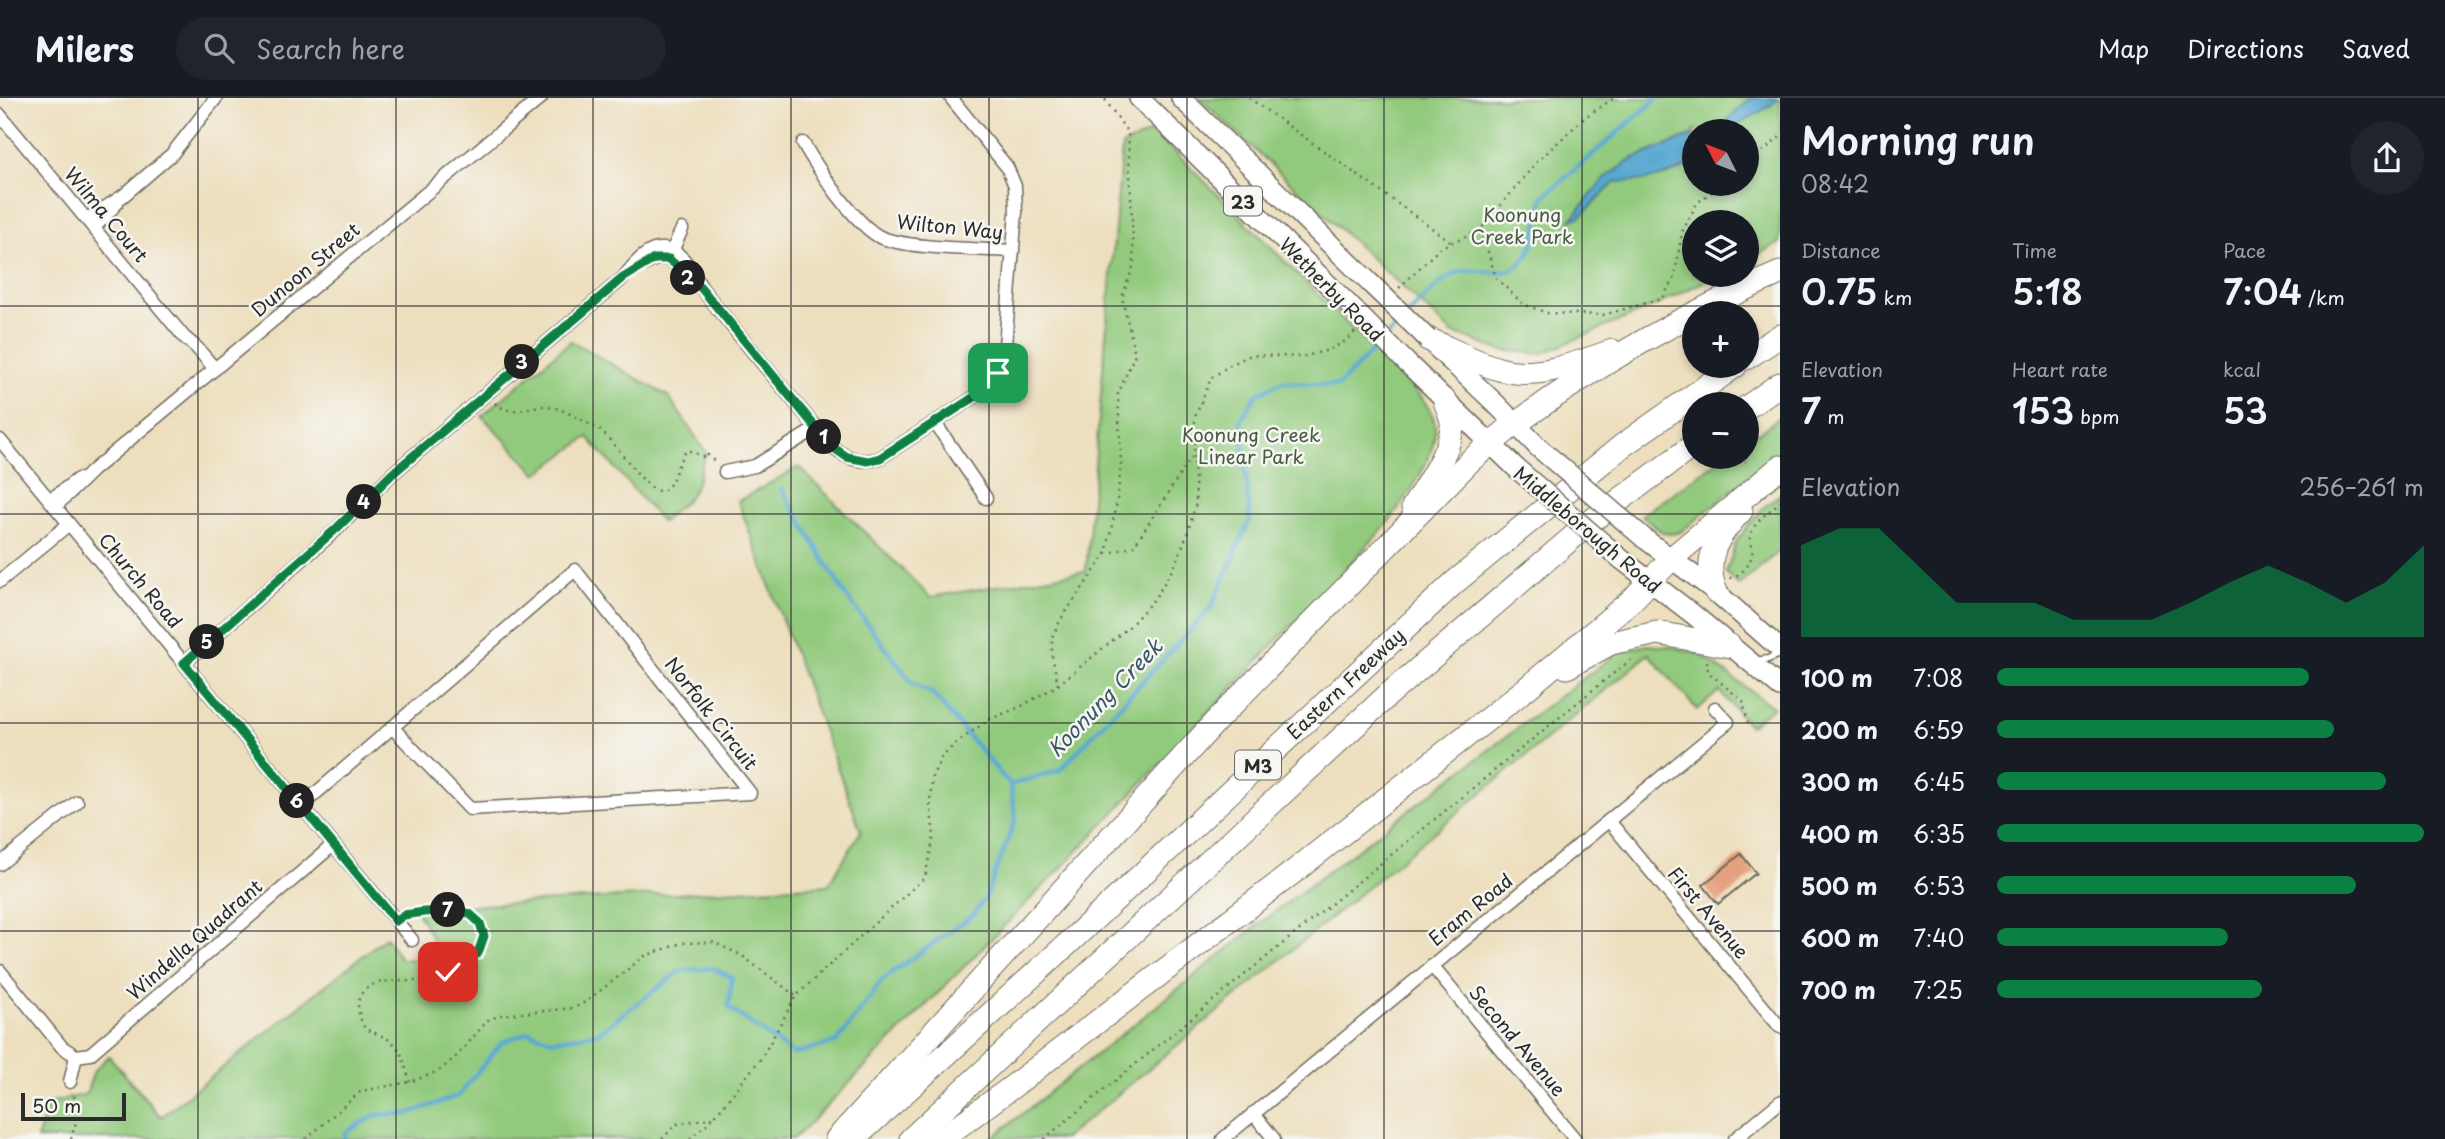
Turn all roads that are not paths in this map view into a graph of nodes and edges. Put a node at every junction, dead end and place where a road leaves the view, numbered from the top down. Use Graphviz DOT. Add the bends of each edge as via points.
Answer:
graph roads {
  1 [pos="215,98"];
  2 [pos="541,98"];
  3 [pos="951,98"];
  4 [pos="1139,98"];
  5 [pos="1181,98"];
  6 [pos="0,115"];
  7 [pos="803,143"];
  8 [pos="90,224"];
  9 [pos="682,229"];
  10 [pos="1013,251"];
  11 [pos="671,255"];
  12 [pos="1780,273"];
  13 [pos="1780,336"];
  14 [pos="1428,339"];
  15 [pos="1644,339"];
  16 [pos="1759,350"];
  17 [pos="1405,361"];
  18 [pos="212,371"];
  19 [pos="1718,378"];
  20 [pos="1780,384"];
  21 [pos="1759,399"];
  22 [pos="1446,401"];
  23 [pos="934,423"];
  24 [pos="1516,424"];
  25 [pos="817,428"];
  26 [pos="0,440"];
  27 [pos="1491,444"];
  28 [pos="1682,453"];
  29 [pos="1780,469"];
  30 [pos="725,472"];
  31 [pos="986,498"];
  32 [pos="52,503"];
  33 [pos="69,524"];
  34 [pos="1672,558"];
  35 [pos="1364,570"];
  36 [pos="0,581"];
  37 [pos="1649,582"];
  38 [pos="1719,586"];
  39 [pos="1730,646"];
  40 [pos="1780,652"];
  41 [pos="1749,662"];
  42 [pos="184,663"];
  43 [pos="1780,687"];
  44 [pos="1527,688"];
  45 [pos="1714,708"];
  46 [pos="393,727"];
  47 [pos="76,802"];
  48 [pos="301,806"];
  49 [pos="1609,821"];
  50 [pos="333,845"];
  51 [pos="0,864"];
  52 [pos="412,940"];
  53 [pos="1432,966"];
  54 [pos="0,971"];
  55 [pos="1780,1027"];
  56 [pos="76,1056"];
  57 [pos="70,1082"];
  58 [pos="1780,1102"];
  59 [pos="1253,1114"];
  60 [pos="837,1139"];
  61 [pos="853,1139"];
  62 [pos="911,1139"];
  63 [pos="941,1139"];
  64 [pos="1223,1139"];
  65 [pos="1274,1139"];
  66 [pos="1574,1139"];
  67 [pos="1735,1139"];
  1 -- 8 [label="street" via="172,154"];
  2 -- 18 [label="street, Dunoon Street"];
  3 -- 10 [label="street" via="1012,177 1016,198"];
  4 -- 17 [label="main road, Wetherby Road / 23, bridge"];
  5 -- 14 [label="main road, Wetherby Road / 23, bridge"];
  6 -- 8 [label="street, Wilma Court"];
  7 -- 10 [label="street, Wilton Way" via="853,212 878,236 902,243"];
  8 -- 18 [label="street, Wilma Court"];
  9 -- 11 [label="street"];
  10 -- 23 [label="street" via="1001,366 979,394"];
  11 -- 25 [label="street"];
  11 -- 42 [label="street" via="654,259 623,278 392,474"];
  12 -- 15 [label="highway" via="1718,299"];
  13 -- 16 [label="highway"];
  14 -- 15 [label="highway" via="1517,372 1563,366"];
  14 -- 24 [label="main road, Middleborough Road / 23"];
  15 -- 24 [label="highway"];
  17 -- 22 [label="main road, Middleborough Road / 23"];
  18 -- 32 [label="street, Dunoon Street"];
  19 -- 61 [label="highway, Eastern Freeway / M3" via="1622,446 1455,582"];
  20 -- 21 [label="highway"];
  22 -- 27 [label="main road, Middleborough Road / 23"];
  22 -- 35 [label="highway" via="1452,422 1450,438 1431,479"];
  23 -- 25 [label="street" via="868,461 842,454"];
  23 -- 31 [label="street"];
  24 -- 27 [label="highway"];
  24 -- 34 [label="main road, Middleborough Road / 23, bridge"];
  25 -- 30 [label="street" via="755,466"];
  26 -- 32 [label="street, Church Road"];
  27 -- 35 [label="highway"];
  27 -- 37 [label="main road, Middleborough Road / 23, bridge"];
  28 -- 62 [label="highway, Eastern Freeway / M3" via="1594,520 1388,695"];
  29 -- 34 [label="highway"];
  29 -- 38 [label="highway" via="1716,545 1710,558 1710,578"];
  32 -- 33 [label="street, Church Road"];
  33 -- 36 [label="street"];
  33 -- 42 [label="street, Church Road"];
  34 -- 37 [label="highway"];
  34 -- 38 [label="main road, Middleborough Road / 23"];
  35 -- 60 [label="highway" via="1215,723"];
  37 -- 39 [label="main road, Middleborough Road / 23"];
  37 -- 44 [label="highway"];
  38 -- 40 [label="main road, Middleborough Road / 23"];
  39 -- 41 [label="main road, Middleborough Road / 23"];
  39 -- 44 [label="highway" via="1657,633 1611,643"];
  40 -- 41 [label="lane"];
  41 -- 43 [label="main road, Middleborough Road / 23"];
  42 -- 48 [label="street, Church Road"];
  44 -- 63 [label="highway"];
  45 -- 49 [label="street, Eram Road" via="1728,722"];
  46 -- 46 [label="street, Norfolk Circuit" via="575,570 750,793 470,809"];
  46 -- 48 [label="street, Norfolk Circuit"];
  47 -- 51 [label="street"];
  48 -- 50 [label="street, Church Road"];
  49 -- 53 [label="street, Eram Road"];
  49 -- 55 [label="street, First Avenue"];
  50 -- 52 [label="street, Church Road"];
  50 -- 56 [label="street, Windella Quadrant" via="90,1054"];
  53 -- 59 [label="street, Eram Road"];
  53 -- 66 [label="street, Second Avenue"];
  54 -- 56 [label="street" via="62,1047"];
  56 -- 57 [label="street"];
  58 -- 67 [label="street"];
  59 -- 64 [label="street, Eram Road"];
  59 -- 65 [label="street"];
}
